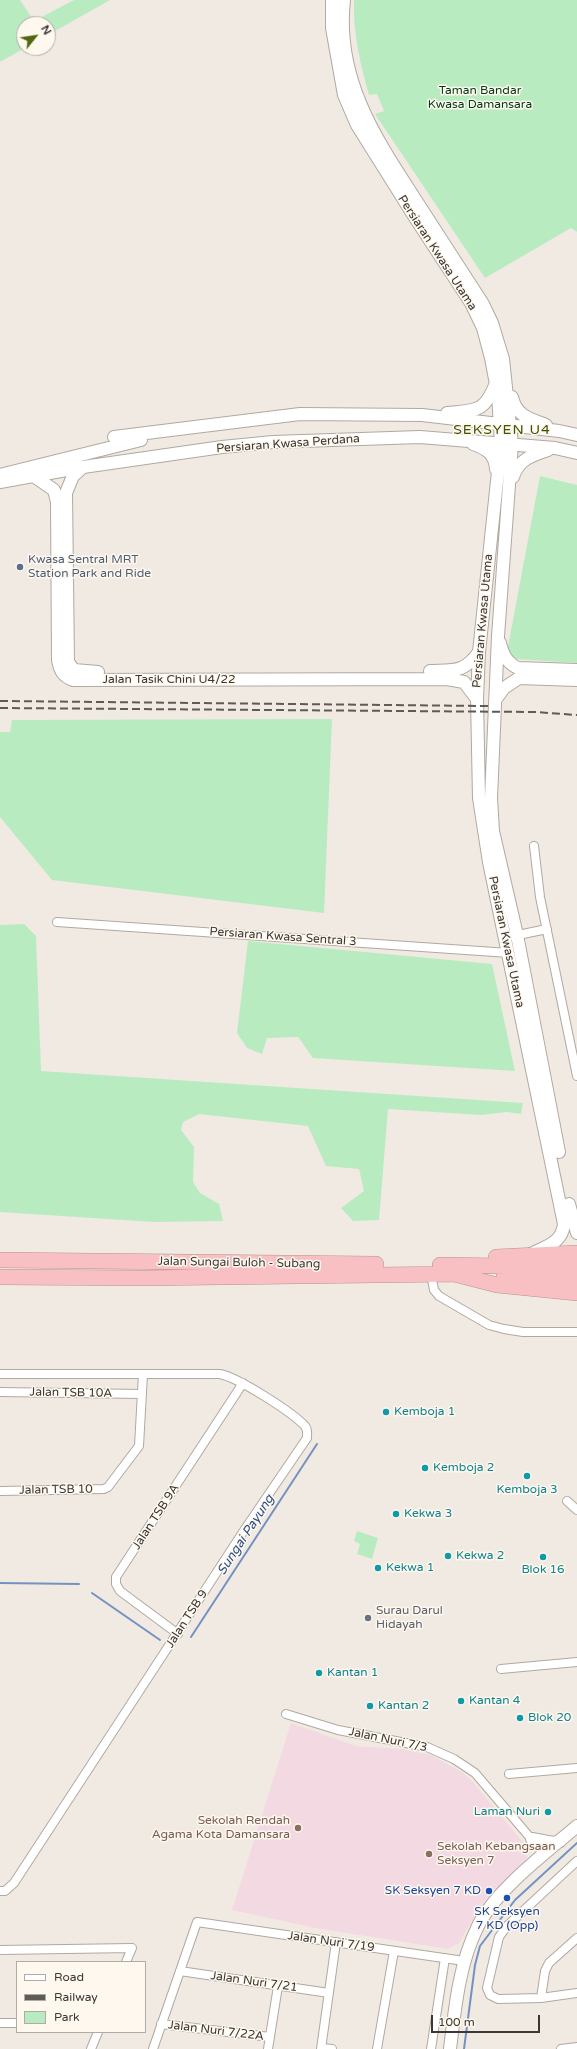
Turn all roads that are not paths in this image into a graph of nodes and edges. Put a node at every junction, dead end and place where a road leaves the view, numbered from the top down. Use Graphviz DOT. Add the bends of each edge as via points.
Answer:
graph roads {
  1 [pos="332,0"];
  2 [pos="344,0"];
  3 [pos="503,359"];
  4 [pos="496,383"];
  5 [pos="422,415"];
  6 [pos="506,425"];
  7 [pos="174,429"];
  8 [pos="559,431"];
  9 [pos="577,435"];
  10 [pos="114,437"];
  11 [pos="460,439"];
  12 [pos="506,444"];
  13 [pos="555,448"];
  14 [pos="577,453"];
  15 [pos="83,467"];
  16 [pos="0,475"];
  17 [pos="35,477"];
  18 [pos="0,482"];
  19 [pos="496,487"];
  20 [pos="510,489"];
  21 [pos="498,636"];
  22 [pos="479,652"];
  23 [pos="577,670"];
  24 [pos="69,674"];
  25 [pos="577,680"];
  26 [pos="496,699"];
  27 [pos="477,700"];
  28 [pos="534,846"];
  29 [pos="57,922"];
  30 [pos="547,928"];
  31 [pos="511,936"];
  32 [pos="509,953"];
  33 [pos="577,1076"];
  34 [pos="577,1233"];
  35 [pos="577,1253"];
  36 [pos="0,1260"];
  37 [pos="521,1266"];
  38 [pos="577,1267"];
  39 [pos="0,1268"];
  40 [pos="431,1274"];
  41 [pos="454,1274"];
  42 [pos="0,1277"];
  43 [pos="208,1277"];
  44 [pos="577,1279"];
  45 [pos="577,1293"];
  46 [pos="577,1332"];
  47 [pos="0,1374"];
  48 [pos="143,1374"];
  49 [pos="243,1383"];
  50 [pos="0,1392"];
  51 [pos="142,1394"];
  52 [pos="0,1491"];
  53 [pos="566,1501"];
  54 [pos="577,1510"];
  55 [pos="178,1634"];
  56 [pos="577,1662"];
  57 [pos="501,1669"];
  58 [pos="286,1714"];
  59 [pos="577,1768"];
  60 [pos="508,1774"];
  61 [pos="577,1826"];
  62 [pos="532,1839"];
  63 [pos="560,1841"];
  64 [pos="545,1855"];
  65 [pos="577,1861"];
  66 [pos="532,1866"];
  67 [pos="0,1891"];
  68 [pos="577,1938"];
  69 [pos="336,1942"];
  70 [pos="0,1950"];
  71 [pos="394,1951"];
  72 [pos="445,1958"];
  73 [pos="126,1961"];
  74 [pos="464,1961"];
  75 [pos="180,1971"];
  76 [pos="278,1986"];
  77 [pos="329,1993"];
  78 [pos="577,1993"];
  79 [pos="540,1998"];
  80 [pos="0,2023"];
  81 [pos="16,2023"];
  82 [pos="162,2024"];
  83 [pos="98,2033"];
  84 [pos="270,2037"];
  85 [pos="577,2047"];
  86 [pos="321,2048"];
  87 [pos="91,2049"];
  88 [pos="153,2049"];
  89 [pos="268,2049"];
  90 [pos="332,2049"];
  91 [pos="378,2049"];
  92 [pos="431,2049"];
  93 [pos="450,2049"];
  94 [pos="561,2049"];
  1 -- 4 [label="street, Persiaran Kwasa Utama" via="332,28 344,95 357,125 471,303 483,328"];
  2 -- 3 [label="street, Persiaran Kwasa Utama" via="347,60 354,90 369,125 483,304"];
  3 -- 6 [label="street, Persiaran Kwasa Utama"];
  3 -- 8 [label="street" via="514,406 518,412"];
  4 -- 5 [label="street" via="482,407"];
  4 -- 6 [label="street, Persiaran Kwasa Utama"];
  5 -- 6 [label="street, Persiaran Kwasa Perdana"];
  5 -- 7 [label="street, Persiaran Kwasa Perdana" via="300,414"];
  6 -- 8 [label="street, Persiaran Kwasa Perdana"];
  6 -- 12 [label="street, Persiaran Kwasa Utama"];
  7 -- 10 [label="street, Persiaran Kwasa Perdana"];
  7 -- 16 [label="street" via="145,439"];
  8 -- 9 [label="street, Persiaran Kwasa Perdana"];
  11 -- 12 [label="street, Persiaran Kwasa Perdana"];
  11 -- 15 [label="street, Persiaran Kwasa Perdana" via="420,437 273,442"];
  11 -- 19 [label="street" via="485,448 490,453 495,462"];
  12 -- 13 [label="street, Persiaran Kwasa Perdana"];
  12 -- 19 [label="street, Persiaran Kwasa Utama"];
  12 -- 20 [label="street, Persiaran Kwasa Utama"];
  13 -- 14 [label="street, Persiaran Kwasa Perdana"];
  13 -- 20 [label="street" via="536,454 519,464"];
  15 -- 17 [label="street, Persiaran Kwasa Perdana"];
  15 -- 24 [label="street" via="73,476 66,493"];
  17 -- 18 [label="street, Persiaran Kwasa Perdana"];
  17 -- 24 [label="street" via="54,490 58,502 58,660 60,671"];
  19 -- 22 [label="street, Persiaran Kwasa Utama"];
  20 -- 21 [label="street, Persiaran Kwasa Utama"];
  21 -- 23 [label="street" via="503,655 511,665 518,668"];
  21 -- 26 [label="street, Persiaran Kwasa Utama"];
  22 -- 24 [label="street, Jalan Tasik Chini U4/22" via="470,664 463,668 446,670"];
  22 -- 27 [label="street, Persiaran Kwasa Utama"];
  24 -- 27 [label="street, Jalan Tasik Chini U4/22" via="74,680 447,679 464,682"];
  25 -- 26 [label="street" via="518,678 504,688"];
  26 -- 31 [label="street, Persiaran Kwasa Utama" via="491,798"];
  27 -- 31 [label="street, Persiaran Kwasa Utama" via="479,798 489,862"];
  28 -- 30 [label="street"];
  29 -- 32 [label="street, Persiaran Kwasa Sentral 3"];
  30 -- 31 [label="street"];
  30 -- 33 [label="street"];
  31 -- 32 [label="street, Persiaran Kwasa Utama"];
  31 -- 34 [label="street, Persiaran Kwasa Utama"];
  32 -- 37 [label="street, Persiaran Kwasa Utama" via="564,1224 563,1232 555,1243"];
  35 -- 37 [label="highway, Jalan Sungai Buloh - Subang"];
  36 -- 37 [label="highway, Jalan Sungai Buloh - Subang"];
  37 -- 38 [label="highway, Jalan Sungai Buloh - Subang"];
  37 -- 41 [label="highway, Jalan Sungai Buloh - Subang"];
  37 -- 44 [label="highway, Jalan Sungai Buloh - Subang"];
  39 -- 43 [label="highway" via="198,1272"];
  40 -- 41 [label="highway, Jalan Sungai Buloh - Subang"];
  40 -- 43 [label="highway, Jalan Sungai Buloh - Subang"];
  40 -- 46 [label="street" via="434,1290 440,1296 489,1325 523,1332"];
  41 -- 45 [label="highway, Jalan Sungai Buloh - Subang" via="497,1286"];
  42 -- 43 [label="highway, Jalan Sungai Buloh - Subang"];
  47 -- 48 [label="street, Jalan TSB 9"];
  48 -- 49 [label="street, Jalan TSB 9" via="220,1374"];
  48 -- 51 [label="street, Jalan TSB 10"];
  49 -- 55 [label="street, Jalan TSB 9A" via="116,1577 120,1591"];
  49 -- 55 [label="street, Jalan TSB 9" via="306,1427 307,1438"];
  50 -- 51 [label="street, Jalan TSB 10A"];
  51 -- 52 [label="street, Jalan TSB 10" via="138,1450 108,1487"];
  53 -- 54 [label="street"];
  55 -- 67 [label="street, Jalan TSB 9" via="14,1883 5,1891"];
  56 -- 57 [label="street"];
  58 -- 62 [label="street, Jalan Nuri 7/3" via="338,1730 427,1747 454,1759 475,1773"];
  59 -- 60 [label="street"];
  61 -- 63 [label="street"];
  62 -- 63 [label="street" via="553,1843"];
  62 -- 64 [label="street, Jalan Nuri 7/3"];
  62 -- 66 [label="street" via="535,1861"];
  63 -- 64 [label="street"];
  64 -- 66 [label="street"];
  65 -- 79 [label="street" via="498,1937 487,1988 490,1995 498,1999"];
  66 -- 74 [label="street" via="505,1890 485,1916 478,1926"];
  68 -- 79 [label="street" via="547,1967"];
  69 -- 71 [label="street, Jalan Nuri 7/19"];
  69 -- 75 [label="street, Jalan Nuri 7/19" via="197,1922"];
  69 -- 77 [label="street"];
  70 -- 73 [label="street" via="132,1948"];
  71 -- 72 [label="street, Jalan Nuri 7/19"];
  71 -- 91 [label="street"];
  72 -- 74 [label="street, Jalan Nuri 7/19"];
  72 -- 92 [label="street"];
  74 -- 93 [label="street"];
  75 -- 76 [label="street, Jalan Nuri 7/21"];
  75 -- 82 [label="street"];
  76 -- 77 [label="street, Jalan Nuri 7/21"];
  76 -- 84 [label="street"];
  77 -- 86 [label="street"];
  78 -- 79 [label="street"];
  80 -- 81 [label="street"];
  82 -- 84 [label="street, Jalan Nuri 7/22A"];
  82 -- 88 [label="street"];
  83 -- 87 [label="street"];
  84 -- 89 [label="street"];
  85 -- 94 [label="street"];
  86 -- 90 [label="street"];
}
